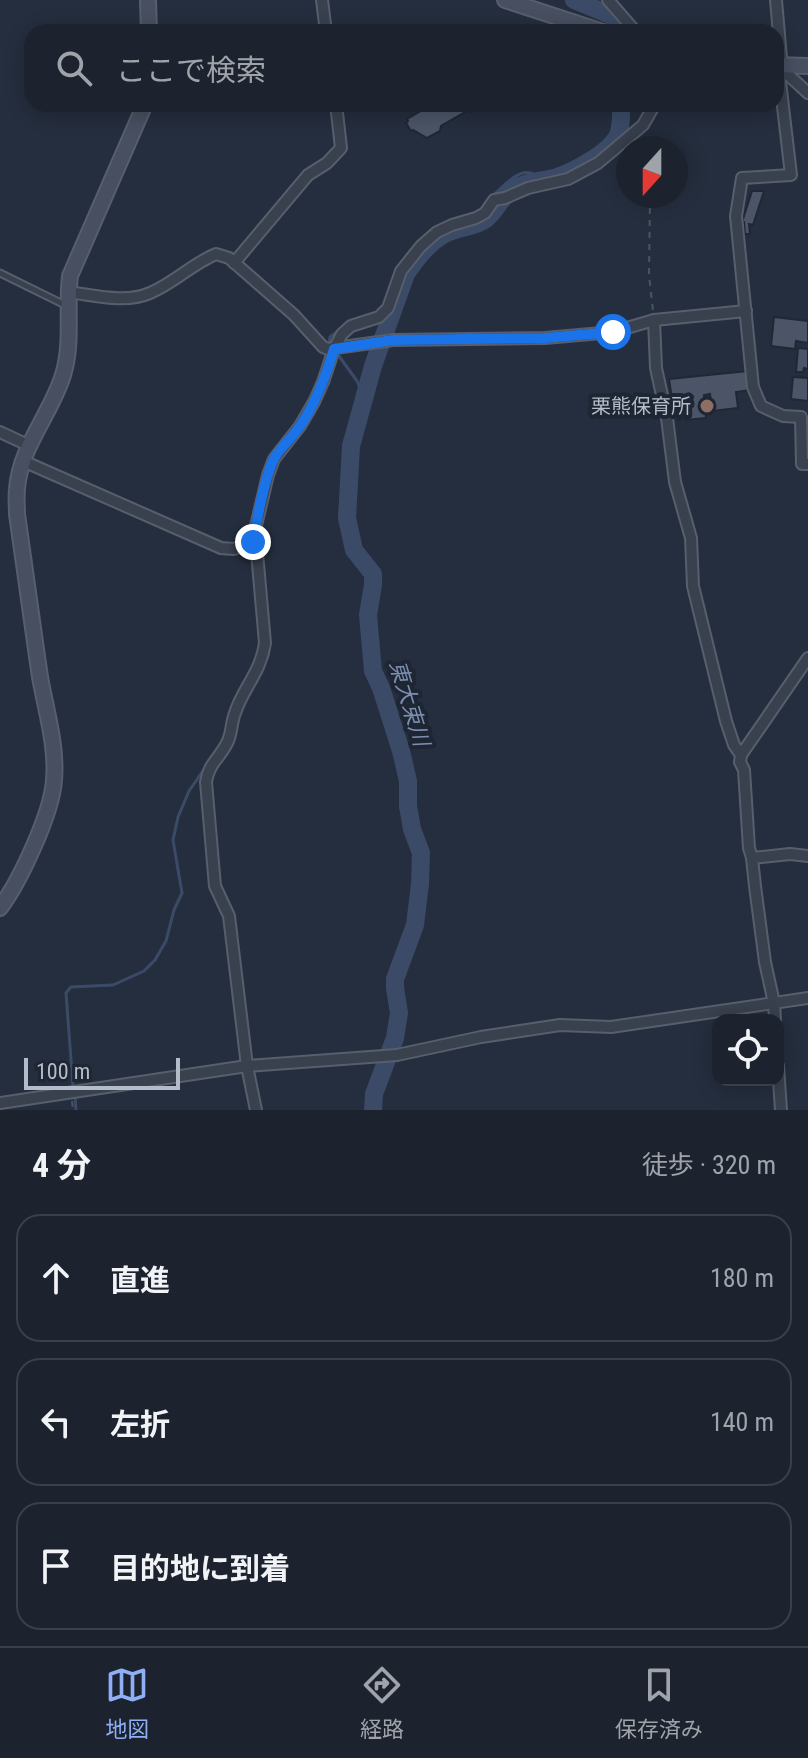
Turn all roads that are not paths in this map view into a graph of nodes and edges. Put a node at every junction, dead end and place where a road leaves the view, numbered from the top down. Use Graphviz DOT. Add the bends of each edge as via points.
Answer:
graph roads {
  1 [pos="148,0"];
  2 [pos="322,0"];
  3 [pos="505,0"];
  4 [pos="608,0"];
  5 [pos="776,0"];
  6 [pos="149,24"];
  7 [pos="325,24"];
  8 [pos="578,24"];
  9 [pos="629,24"];
  10 [pos="777,24"];
  11 [pos="784,66"];
  12 [pos="808,66"];
  13 [pos="784,70"];
  14 [pos="808,93"];
  15 [pos="142,112"];
  16 [pos="337,112"];
  17 [pos="650,112"];
  18 [pos="784,112"];
  19 [pos="234,263"];
  20 [pos="0,273"];
  21 [pos="68,299"];
  22 [pos="746,311"];
  23 [pos="654,320"];
  24 [pos="334,349"];
  25 [pos="0,432"];
  26 [pos="30,446"];
  27 [pos="23,461"];
  28 [pos="808,464"];
  29 [pos="253,542"];
  30 [pos="808,658"];
  31 [pos="741,755"];
  32 [pos="808,856"];
  33 [pos="752,858"];
  34 [pos="0,908"];
  35 [pos="808,998"];
  36 [pos="774,1003"];
  37 [pos="775,1014"];
  38 [pos="247,1066"];
  39 [pos="779,1086"];
  40 [pos="0,1103"];
  41 [pos="256,1110"];
  42 [pos="781,1110"];
  1 -- 6 [label="street"];
  2 -- 7 [label="street"];
  3 -- 8 [label="street"];
  4 -- 9 [label="street"];
  5 -- 10 [label="street"];
  11 -- 12 [label="street"];
  13 -- 14 [label="street"];
  15 -- 21 [label="street" via="70,276"];
  16 -- 19 [label="street" via="341,148 308,175"];
  17 -- 24 [label="street" via="643,125 598,163 568,179 494,200 485,213 437,232 401,271 388,308 379,317 351,326"];
  18 -- 22 [label="street" via="791,175 742,178 736,216"];
  19 -- 21 [label="street" via="216,254 152,293"];
  19 -- 24 [label="street" via="323,347"];
  20 -- 21 [label="lane"];
  21 -- 26 [label="street" via="63,376"];
  22 -- 23 [label="street"];
  22 -- 28 [label="street" via="753,387 761,406 801,417 802,464"];
  23 -- 24 [label="street" via="613,332 393,340"];
  23 -- 31 [label="street" via="656,368 679,500 691,538 693,586 726,721"];
  24 -- 29 [label="street" via="314,402 274,459"];
  25 -- 26 [label="street"];
  26 -- 27 [label="street"];
  27 -- 29 [label="street" via="221,548"];
  27 -- 34 [label="street" via="17,514 55,779 44,820"];
  29 -- 38 [label="street" via="258,552 264,655 206,782 215,886 229,916"];
  30 -- 31 [label="street"];
  31 -- 33 [label="street"];
  32 -- 33 [label="street"];
  33 -- 36 [label="street"];
  35 -- 36 [label="street"];
  36 -- 37 [label="street"];
  36 -- 38 [label="street" via="611,1027 560,1025 397,1055"];
  38 -- 40 [label="street"];
  38 -- 41 [label="street"];
  39 -- 42 [label="street"];
}
